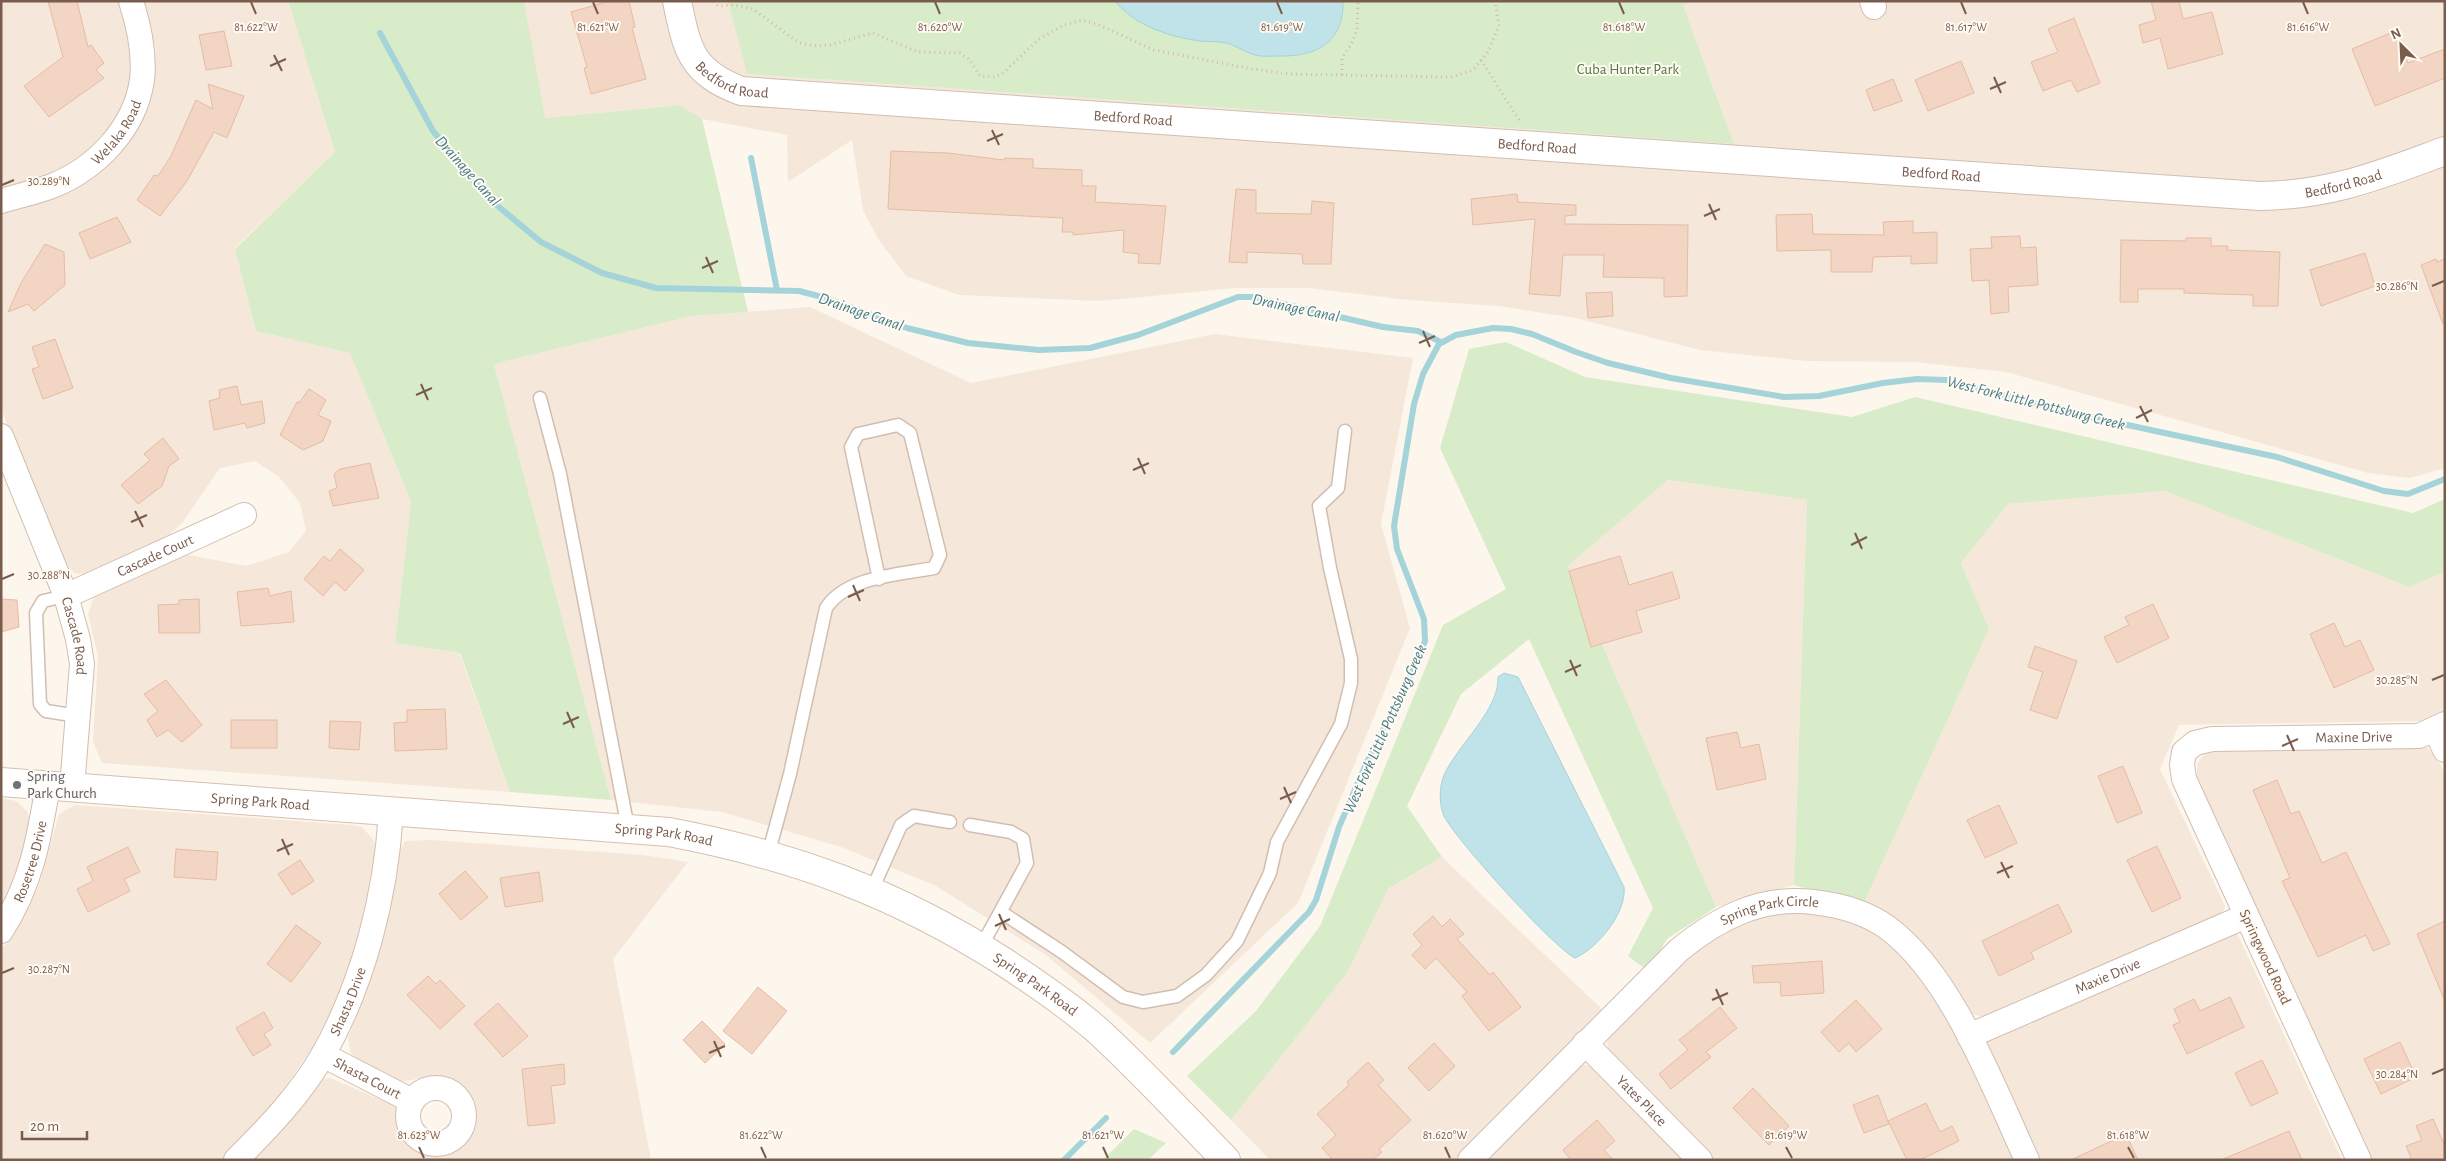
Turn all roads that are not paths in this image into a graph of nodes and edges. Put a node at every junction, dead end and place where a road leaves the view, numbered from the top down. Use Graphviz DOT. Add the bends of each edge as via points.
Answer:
graph roads {
  1 [pos="131,1"];
  2 [pos="677,1"];
  3 [pos="2445,151"];
  4 [pos="1,201"];
  5 [pos="540,398"];
  6 [pos="1345,431"];
  7 [pos="1,436"];
  8 [pos="244,515"];
  9 [pos="879,579"];
  10 [pos="66,596"];
  11 [pos="78,716"];
  12 [pos="2440,726"];
  13 [pos="2445,750"];
  14 [pos="2184,752"];
  15 [pos="1,782"];
  16 [pos="60,786"];
  17 [pos="391,812"];
  18 [pos="950,822"];
  19 [pos="970,825"];
  20 [pos="628,828"];
  21 [pos="768,855"];
  22 [pos="872,890"];
  23 [pos="1001,912"];
  24 [pos="2246,916"];
  25 [pos="1,932"];
  26 [pos="981,947"];
  27 [pos="1969,1036"];
  28 [pos="1585,1043"];
  29 [pos="323,1055"];
  30 [pos="412,1101"];
  31 [pos="236,1160"];
  32 [pos="1226,1160"];
  33 [pos="1470,1160"];
  34 [pos="1700,1160"];
  35 [pos="2027,1160"];
  36 [pos="2359,1160"];
  1 -- 4 [label="street, Welaka Road" via="139,26 142,79 135,108 115,140 88,167 74,175 53,186"];
  2 -- 3 [label="street, Bedford Road" via="691,55 704,71 721,83 742,91 2260,196 2294,195 2352,184"];
  5 -- 20 [label="lane" via="560,474"];
  6 -- 23 [label="lane" via="1338,488 1319,506 1351,659 1350,682 1341,724 1277,842 1270,873 1237,941 1206,975 1177,996 1142,1002 1123,997"];
  7 -- 10 [label="street, Cascade Road"];
  8 -- 10 [label="street, Cascade Court"];
  9 -- 9 [label="lane" via="934,568 940,555 910,433 898,425 858,434 851,447"];
  9 -- 21 [label="lane" via="834,596 826,608 790,774"];
  10 -- 11 [label="street, Cascade Road" via="82,664"];
  10 -- 11 [label="lane" via="43,601 36,613 40,704 46,711"];
  11 -- 16 [label="street, Cascade Road"];
  12 -- 13 [label="street"];
  12 -- 14 [label="street, Maxine Drive" via="2419,736 2212,740 2195,743"];
  14 -- 24 [label="street, Springwood Road" via="2184,779"];
  15 -- 16 [label="street, Spring Park Road"];
  16 -- 17 [label="street, Spring Park Road"];
  16 -- 25 [label="street, Rosetree Drive" via="30,874"];
  17 -- 20 [label="street, Spring Park Road"];
  17 -- 29 [label="street, Shasta Drive" via="390,836 374,921 358,982"];
  18 -- 22 [label="lane" via="914,816 901,825"];
  19 -- 23 [label="lane" via="1011,832 1023,839 1027,863"];
  20 -- 21 [label="street, Spring Park Road" via="727,843"];
  21 -- 22 [label="street, Spring Park Road"];
  22 -- 26 [label="street, Spring Park Road"];
  23 -- 26 [label="lane"];
  24 -- 27 [label="street, Maxie Drive"];
  24 -- 36 [label="street, Springwood Road"];
  26 -- 32 [label="street, Spring Park Road" via="1059,999 1096,1030"];
  27 -- 28 [label="street, Spring Park Circle" via="1927,968 1888,928 1864,914 1841,906 1802,900 1750,907 1701,931"];
  27 -- 35 [label="street, Spring Park Circle"];
  28 -- 33 [label="street, Spring Park Circle"];
  28 -- 34 [label="street, Yates Place"];
  29 -- 30 [label="street, Shasta Court"];
  29 -- 31 [label="street, Shasta Drive" via="275,1121"];
}
